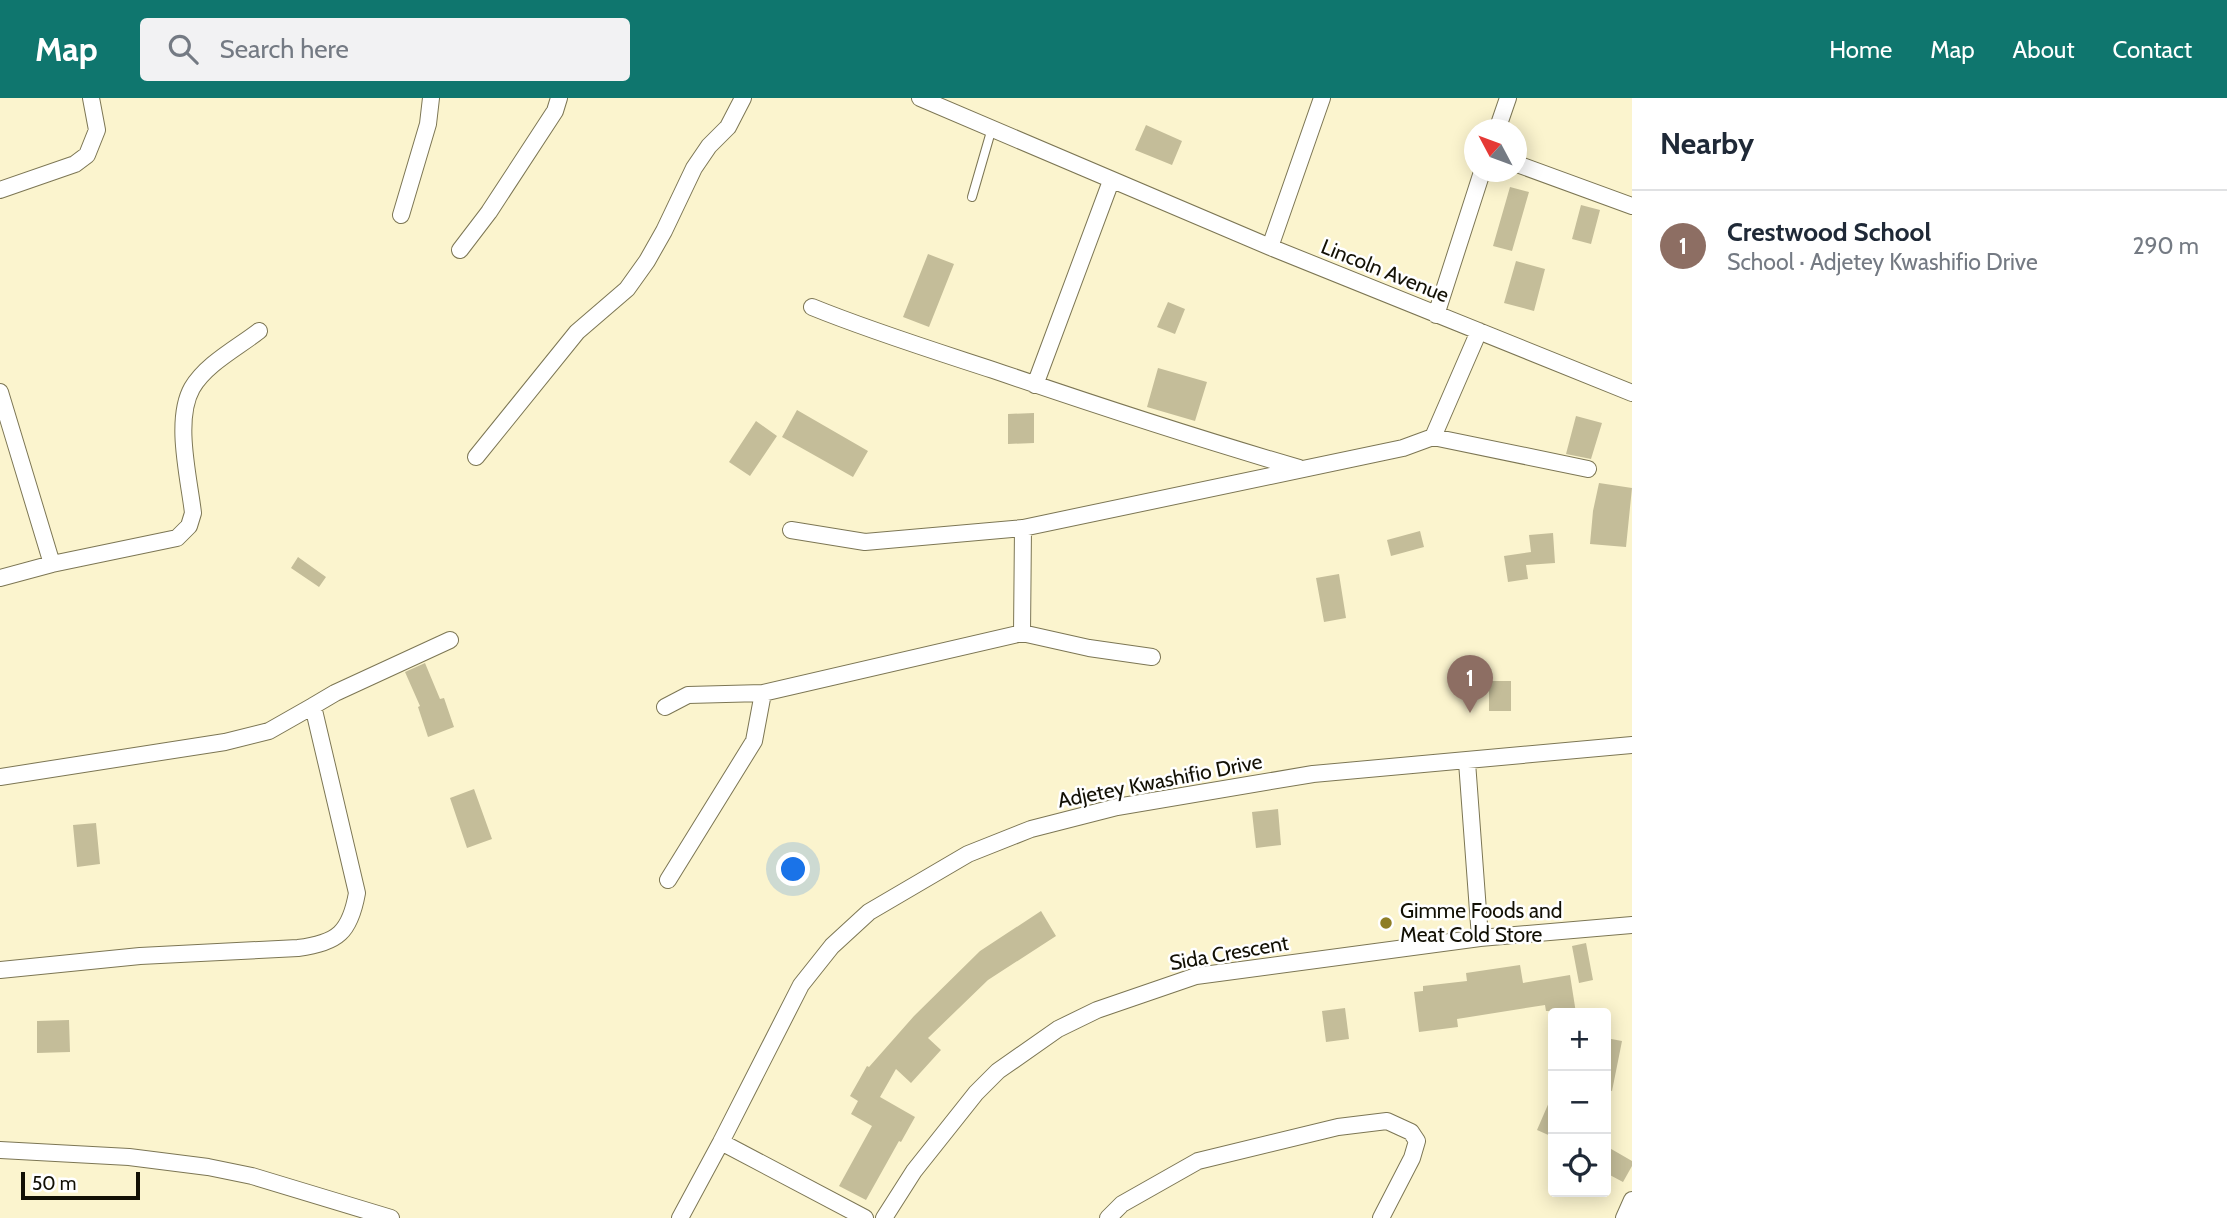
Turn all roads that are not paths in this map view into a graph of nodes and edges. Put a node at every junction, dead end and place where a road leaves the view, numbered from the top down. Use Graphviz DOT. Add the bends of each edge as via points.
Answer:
graph roads {
  1 [pos="92,98"];
  2 [pos="431,98"];
  3 [pos="559,98"];
  4 [pos="743,98"];
  5 [pos="920,98"];
  6 [pos="1322,98"];
  7 [pos="1508,98"];
  8 [pos="1501,119"];
  9 [pos="992,128"];
  10 [pos="1527,168"];
  11 [pos="1111,181"];
  12 [pos="1479,182"];
  13 [pos="0,190"];
  14 [pos="972,197"];
  15 [pos="1632,206"];
  16 [pos="401,215"];
  17 [pos="1270,247"];
  18 [pos="460,250"];
  19 [pos="811,307"];
  20 [pos="1436,314"];
  21 [pos="259,331"];
  22 [pos="1479,331"];
  23 [pos="1035,385"];
  24 [pos="0,392"];
  25 [pos="1632,393"];
  26 [pos="1433,438"];
  27 [pos="476,457"];
  28 [pos="1301,469"];
  29 [pos="1588,469"];
  30 [pos="1023,528"];
  31 [pos="790,530"];
  32 [pos="52,564"];
  33 [pos="0,578"];
  34 [pos="1022,634"];
  35 [pos="450,640"];
  36 [pos="1152,657"];
  37 [pos="763,693"];
  38 [pos="313,706"];
  39 [pos="666,707"];
  40 [pos="1632,745"];
  41 [pos="1467,762"];
  42 [pos="0,777"];
  43 [pos="668,880"];
  44 [pos="1632,925"];
  45 [pos="1480,938"];
  46 [pos="0,970"];
  47 [pos="721,1142"];
  48 [pos="0,1150"];
  49 [pos="1632,1200"];
  50 [pos="391,1218"];
  51 [pos="680,1218"];
  52 [pos="865,1218"];
  53 [pos="884,1218"];
  54 [pos="1108,1218"];
  55 [pos="1381,1218"];
  56 [pos="1624,1218"];
  1 -- 13 [label="street" via="97,130 87,155 75,164"];
  2 -- 16 [label="street" via="428,124"];
  3 -- 18 [label="street" via="555,111"];
  4 -- 27 [label="street" via="728,127 694,168 648,261 626,289 578,332"];
  5 -- 9 [label="street, Lincoln Avenue"];
  6 -- 17 [label="street"];
  7 -- 8 [label="street"];
  9 -- 11 [label="street, Lincoln Avenue"];
  9 -- 14 [label="lane"];
  10 -- 15 [label="street"];
  11 -- 17 [label="street, Lincoln Avenue"];
  11 -- 23 [label="street"];
  12 -- 20 [label="street"];
  17 -- 20 [label="street, Lincoln Avenue"];
  19 -- 23 [label="street"];
  20 -- 22 [label="street, Lincoln Avenue"];
  21 -- 32 [label="street" via="211,367 193,387 185,406 183,429 193,513 189,526 177,538"];
  22 -- 25 [label="street, Lincoln Avenue"];
  22 -- 26 [label="street"];
  23 -- 28 [label="street"];
  24 -- 32 [label="street"];
  26 -- 28 [label="street"];
  26 -- 29 [label="street"];
  28 -- 30 [label="street"];
  30 -- 31 [label="street" via="865,541"];
  30 -- 34 [label="street"];
  32 -- 33 [label="street"];
  34 -- 36 [label="street"];
  34 -- 37 [label="street"];
  35 -- 38 [label="street"];
  37 -- 39 [label="street" via="688,695"];
  37 -- 43 [label="street" via="754,741"];
  38 -- 42 [label="street" via="268,730 225,742"];
  38 -- 46 [label="street" via="356,893 352,916 340,934 319,946"];
  40 -- 41 [label="street, Adjetey Kwashifio Drive"];
  41 -- 45 [label="street"];
  41 -- 47 [label="street, Adjetey Kwashifio Drive" via="1313,774 1117,807 1031,829 968,854 869,912 832,946 801,985"];
  44 -- 45 [label="street, Sida Crescent"];
  45 -- 53 [label="street, Sida Crescent" via="1196,976 1097,1010 1058,1029 998,1071 914,1171"];
  47 -- 51 [label="street, Adjetey Kwashifio Drive"];
  47 -- 52 [label="street"];
  48 -- 50 [label="street" via="129,1157 208,1167"];
  49 -- 56 [label="street"];
  54 -- 55 [label="street" via="1122,1204 1198,1161 1338,1127 1387,1121 1411,1132 1417,1142"];
}
